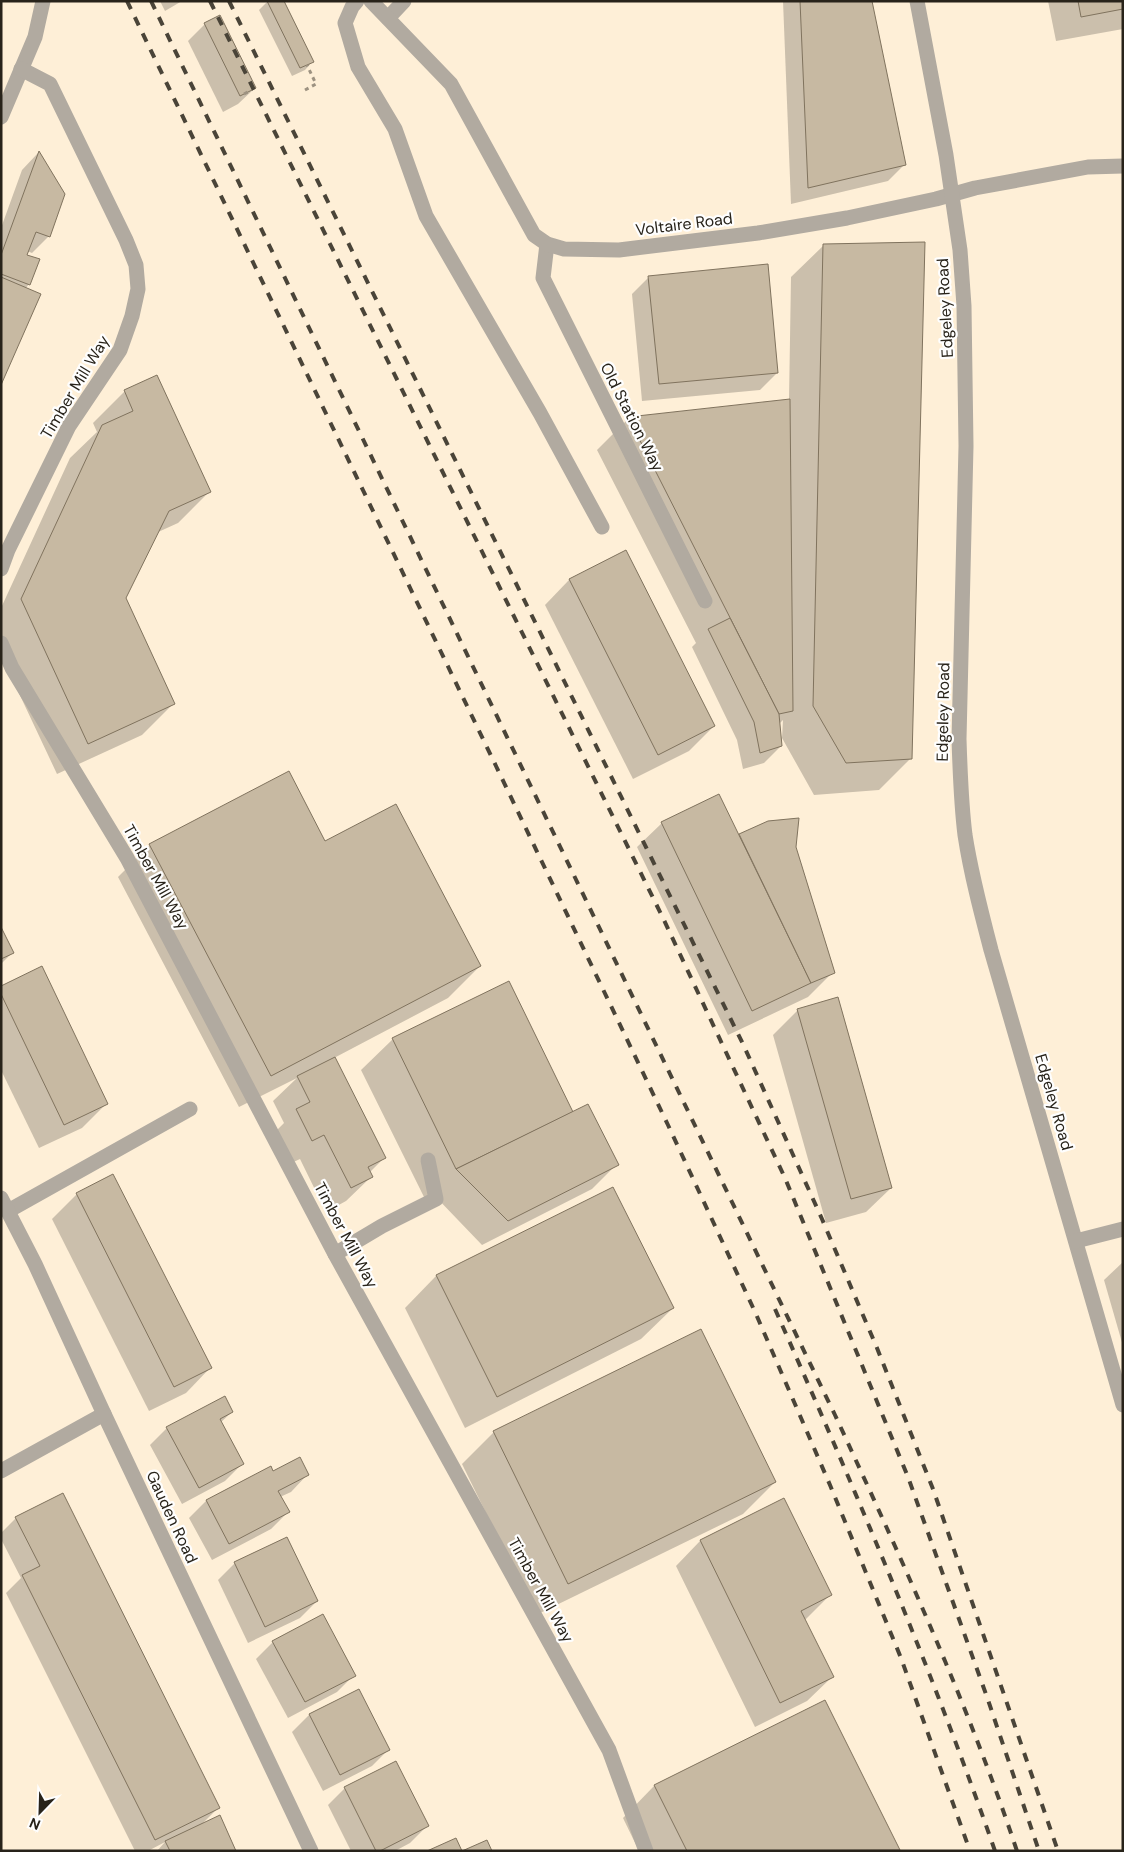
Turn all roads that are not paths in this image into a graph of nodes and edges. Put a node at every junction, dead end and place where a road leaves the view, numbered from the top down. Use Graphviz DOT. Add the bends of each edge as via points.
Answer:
graph roads {
  1 [pos="43,1"];
  2 [pos="357,1"];
  3 [pos="371,1"];
  4 [pos="404,1"];
  5 [pos="917,1"];
  6 [pos="388,18"];
  7 [pos="20,69"];
  8 [pos="1,117"];
  9 [pos="1123,166"];
  10 [pos="952,194"];
  11 [pos="547,244"];
  12 [pos="602,527"];
  13 [pos="1,569"];
  14 [pos="705,601"];
  15 [pos="1,643"];
  16 [pos="190,1109"];
  17 [pos="428,1160"];
  18 [pos="5,1204"];
  19 [pos="1123,1229"];
  20 [pos="1076,1241"];
  21 [pos="335,1254"];
  22 [pos="1123,1405"];
  23 [pos="104,1414"];
  24 [pos="1,1471"];
  25 [pos="311,1851"];
  26 [pos="646,1851"];
  1 -- 7 [label="street" via="35,37"];
  2 -- 12 [label="street" via="345,22 358,67 395,129 426,216"];
  3 -- 6 [label="street"];
  4 -- 6 [label="street"];
  5 -- 10 [label="street, Edgeley Road"];
  6 -- 11 [label="street" via="451,84 534,235"];
  7 -- 8 [label="street"];
  7 -- 13 [label="street, Timber Mill Way" via="50,84 126,240 136,265 138,290 120,350 69,426"];
  9 -- 10 [label="street, Voltaire Road" via="1088,167"];
  10 -- 11 [label="street, Voltaire Road" via="788,228 619,250 564,249"];
  10 -- 20 [label="street, Edgeley Road" via="962,287 966,375 959,740 965,834 992,950"];
  11 -- 14 [label="street, Old Station Way" via="543,278"];
  15 -- 21 [label="street, Timber Mill Way" via="12,668 128,858"];
  16 -- 18 [label="street"];
  17 -- 21 [label="street" via="436,1199"];
  18 -- 23 [label="street, Gauden Road"];
  19 -- 20 [label="street"];
  20 -- 22 [label="street, Edgeley Road"];
  21 -- 26 [label="street, Timber Mill Way" via="609,1750"];
  23 -- 24 [label="street"];
  23 -- 25 [label="street, Gauden Road"];
}
